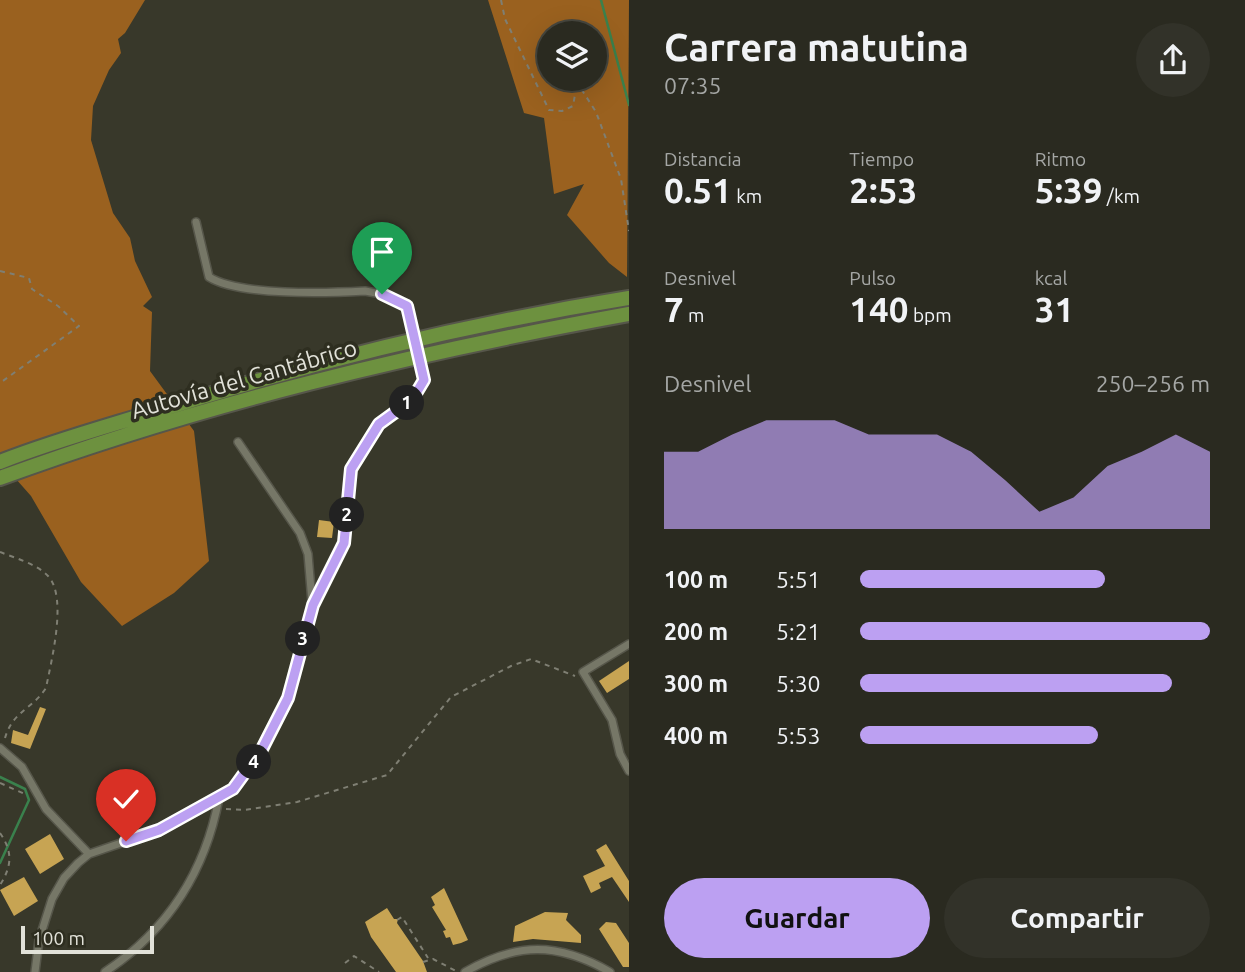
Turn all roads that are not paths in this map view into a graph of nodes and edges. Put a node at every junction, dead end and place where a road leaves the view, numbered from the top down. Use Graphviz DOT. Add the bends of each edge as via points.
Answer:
graph roads {
  1 [pos="196,222"];
  2 [pos="629,298"];
  3 [pos="629,314"];
  4 [pos="238,442"];
  5 [pos="0,462"];
  6 [pos="0,478"];
  7 [pos="313,605"];
  8 [pos="629,644"];
  9 [pos="1,749"];
  10 [pos="629,771"];
  11 [pos="219,798"];
  12 [pos="89,854"];
  13 [pos="35,972"];
  14 [pos="105,972"];
  15 [pos="465,972"];
  16 [pos="610,972"];
  1 -- 7 [label="street, bridge" via="209,277 218,283 260,289 365,291 407,306 424,380 412,400 379,424 351,469 344,543"];
  2 -- 5 [label="highway, Autovía del Cantábrico" via="326,362"];
  3 -- 6 [label="highway, Autovía del Cantábrico" via="494,340 227,403"];
  4 -- 7 [label="street" via="300,533 308,554"];
  7 -- 11 [label="street" via="294,678 276,724 247,772"];
  8 -- 10 [label="street" via="583,672 612,720"];
  9 -- 12 [label="street" via="22,767 46,809"];
  11 -- 12 [label="street" via="159,830"];
  11 -- 14 [label="street" via="189,887 159,929"];
  12 -- 13 [label="street" via="64,878 52,899"];
  15 -- 16 [label="street" via="497,955 530,949 575,954"];
}
